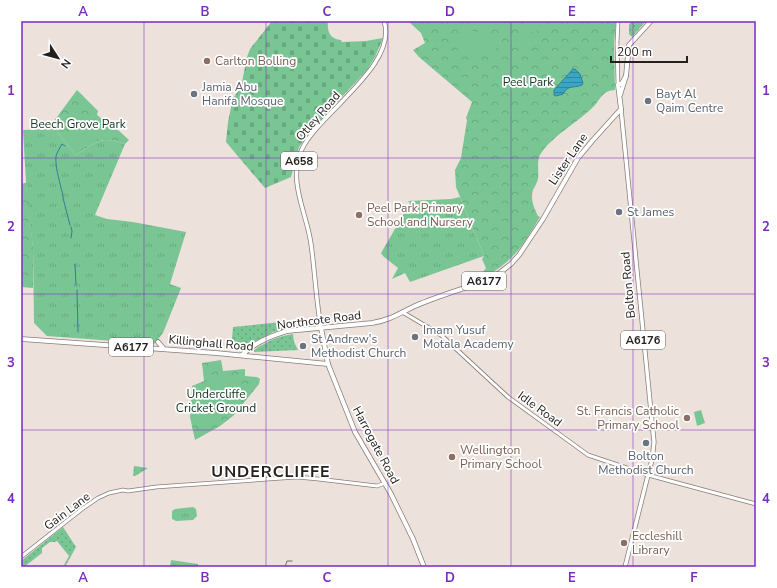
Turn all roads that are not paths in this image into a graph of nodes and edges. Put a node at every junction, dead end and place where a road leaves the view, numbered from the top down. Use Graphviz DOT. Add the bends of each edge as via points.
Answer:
graph roads {
  1 [pos="384,21"];
  2 [pos="618,21"];
  3 [pos="651,21"];
  4 [pos="626,76"];
  5 [pos="618,85"];
  6 [pos="619,98"];
  7 [pos="621,109"];
  8 [pos="615,116"];
  9 [pos="622,120"];
  10 [pos="404,312"];
  11 [pos="321,328"];
  12 [pos="21,339"];
  13 [pos="158,342"];
  14 [pos="165,350"];
  15 [pos="242,355"];
  16 [pos="328,364"];
  17 [pos="648,475"];
  18 [pos="385,483"];
  19 [pos="756,504"];
  20 [pos="21,557"];
  21 [pos="424,567"];
  22 [pos="625,567"];
  1 -- 11 [label="main road, Otley Road / A658" via="386,34 374,62 352,92 307,139 299,159 296,178 311,241"];
  2 -- 5 [label="street, Bolton Road"];
  3 -- 4 [label="highway, A6177" via="629,45"];
  4 -- 5 [label="highway"];
  4 -- 6 [label="highway, A6177"];
  5 -- 6 [label="highway, Bolton Road"];
  6 -- 7 [label="highway, Bolton Road"];
  6 -- 8 [label="highway, Lister Lane / A6177"];
  7 -- 8 [label="highway, Lister Lane / A6177"];
  7 -- 9 [label="main road, Bolton Road / A6176"];
  8 -- 9 [label="main road"];
  8 -- 10 [label="highway, Lister Lane / A6177" via="578,158 543,219 511,264 487,280"];
  9 -- 17 [label="main road, Bolton Road / A6176" via="654,442"];
  10 -- 11 [label="highway, Northcote Road / A6177" via="372,323"];
  10 -- 17 [label="street, Idle Road" via="441,335 508,397 588,455"];
  11 -- 15 [label="highway, Northcote Road / A6177" via="287,331 274,335"];
  11 -- 16 [label="highway, Harrogate Road / A658"];
  12 -- 14 [label="highway, Killinghall Road / A6177"];
  13 -- 14 [label="highway"];
  14 -- 15 [label="highway, Killinghall Road / A6177"];
  15 -- 16 [label="highway, Killinghall Road"];
  16 -- 18 [label="highway, Harrogate Road / A658" via="355,432"];
  17 -- 19 [label="street, Idle Road"];
  17 -- 22 [label="main road, Bolton Road / A6176"];
  18 -- 20 [label="street, Gain Lane" via="377,486 297,477 123,490 98,498"];
  18 -- 21 [label="highway, Harrogate Road / A658"];
}
